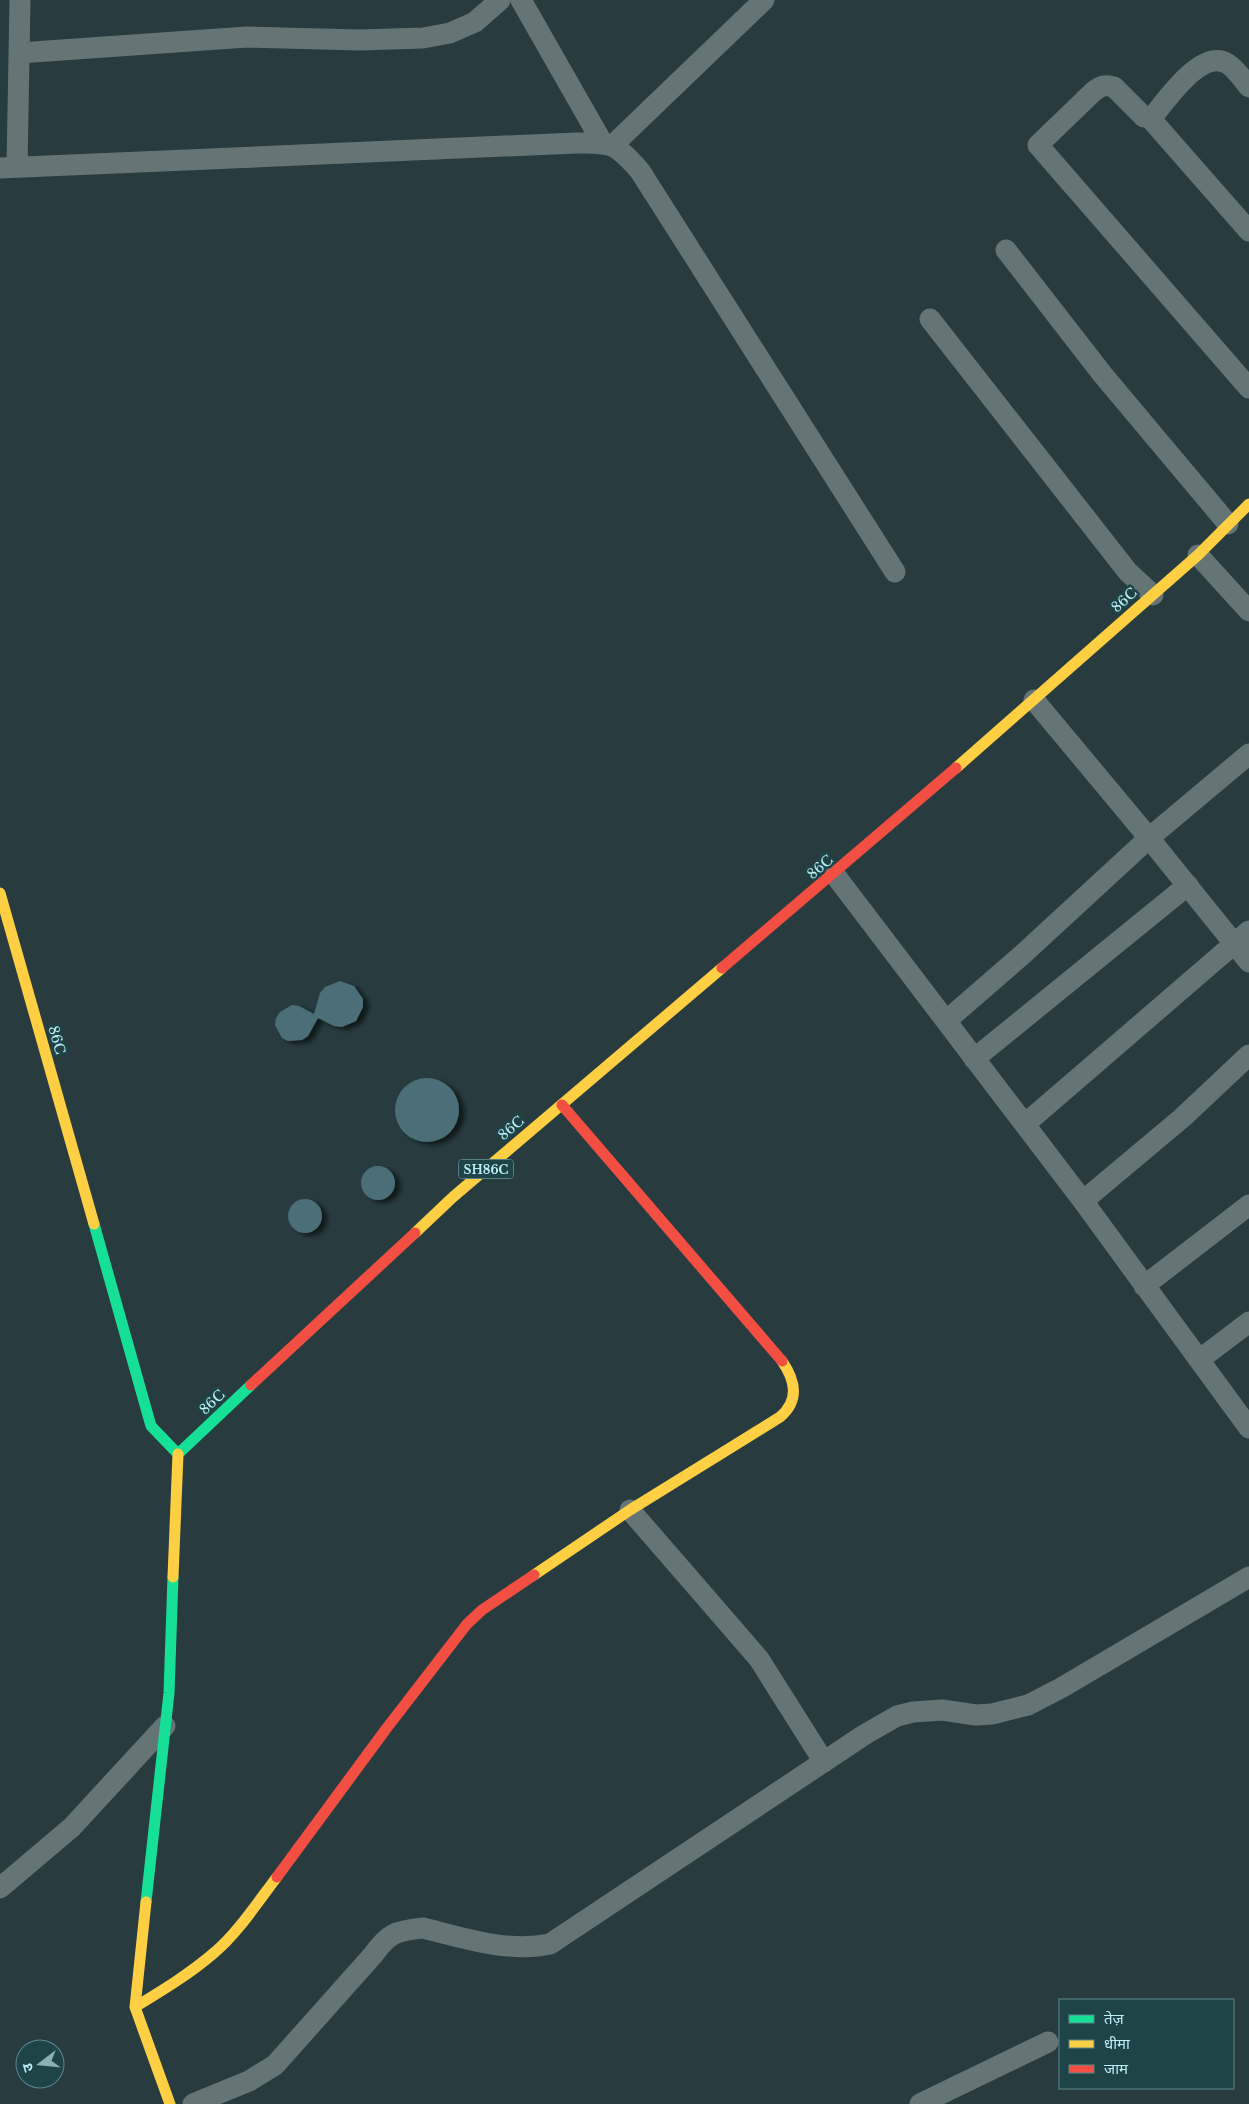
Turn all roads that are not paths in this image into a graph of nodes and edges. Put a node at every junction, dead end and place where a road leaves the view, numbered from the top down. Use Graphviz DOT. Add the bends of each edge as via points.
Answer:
graph roads {
  1 [pos="20,0"];
  2 [pos="500,0"];
  3 [pos="521,0"];
  4 [pos="764,0"];
  5 [pos="19,53"];
  6 [pos="1249,87"];
  7 [pos="1149,117"];
  8 [pos="608,144"];
  9 [pos="9,167"];
  10 [pos="1249,231"];
  11 [pos="1006,250"];
  12 [pos="930,319"];
  13 [pos="1249,388"];
  14 [pos="1249,504"];
  15 [pos="1228,524"];
  16 [pos="1198,554"];
  17 [pos="895,572"];
  18 [pos="1153,594"];
  19 [pos="1249,611"];
  20 [pos="1034,700"];
  21 [pos="1249,754"];
  22 [pos="1149,838"];
  23 [pos="835,874"];
  24 [pos="1188,885"];
  25 [pos="0,893"];
  26 [pos="1242,938"];
  27 [pos="1249,962"];
  28 [pos="946,1021"];
  29 [pos="1249,1055"];
  30 [pos="974,1059"];
  31 [pos="562,1105"];
  32 [pos="1025,1124"];
  33 [pos="1083,1202"];
  34 [pos="1249,1205"];
  35 [pos="1144,1286"];
  36 [pos="1249,1322"];
  37 [pos="1199,1360"];
  38 [pos="1249,1428"];
  39 [pos="178,1454"];
  40 [pos="630,1510"];
  41 [pos="1249,1577"];
  42 [pos="165,1726"];
  43 [pos="824,1762"];
  44 [pos="0,1888"];
  45 [pos="135,2007"];
  46 [pos="1048,2042"];
  47 [pos="170,2104"];
  48 [pos="193,2104"];
  49 [pos="920,2104"];
  1 -- 5 [label="street"];
  2 -- 5 [label="street" via="475,22 450,33 423,38 247,37"];
  3 -- 8 [label="street"];
  4 -- 8 [label="street"];
  5 -- 9 [label="street"];
  6 -- 7 [label="street" via="1228,64 1208,62 1187,77"];
  7 -- 10 [label="street"];
  7 -- 13 [label="street" via="1114,88 1102,86 1038,145"];
  8 -- 9 [label="street"];
  8 -- 17 [label="street" via="624,152 640,171"];
  11 -- 15 [label="street" via="1102,375"];
  12 -- 18 [label="street" via="1128,572"];
  14 -- 15 [label="main road, 86C / SH86C"];
  15 -- 16 [label="main road, 86C / SH86C"];
  16 -- 18 [label="main road, 86C / SH86C"];
  16 -- 19 [label="street"];
  18 -- 20 [label="main road, 86C / SH86C"];
  20 -- 22 [label="street"];
  20 -- 23 [label="main road, 86C / SH86C"];
  21 -- 22 [label="street"];
  22 -- 24 [label="street"];
  22 -- 28 [label="street"];
  23 -- 28 [label="street"];
  23 -- 31 [label="main road, 86C / SH86C"];
  24 -- 26 [label="street"];
  24 -- 30 [label="street"];
  25 -- 39 [label="main road, 86C" via="151,1426"];
  26 -- 27 [label="street"];
  26 -- 32 [label="street"];
  28 -- 30 [label="street"];
  29 -- 33 [label="street" via="1182,1118"];
  30 -- 32 [label="street"];
  31 -- 39 [label="main road, 86C / SH86C" via="453,1197"];
  31 -- 40 [label="main road" via="763,1336 792,1375 794,1387 790,1407 782,1415"];
  32 -- 33 [label="street"];
  33 -- 35 [label="street"];
  34 -- 35 [label="street"];
  35 -- 37 [label="street"];
  36 -- 37 [label="street"];
  37 -- 38 [label="street"];
  39 -- 42 [label="main road"];
  40 -- 43 [label="street" via="760,1659"];
  40 -- 45 [label="main road" via="482,1610 467,1624 252,1910 217,1951 176,1983"];
  41 -- 43 [label="street" via="1028,1705 992,1714 942,1710 897,1716"];
  42 -- 44 [label="street" via="72,1827"];
  42 -- 45 [label="main road"];
  43 -- 48 [label="street" via="550,1944 514,1946 423,1928 386,1938 275,2065 248,2082"];
  45 -- 47 [label="main road"];
  46 -- 49 [label="street"];
}
